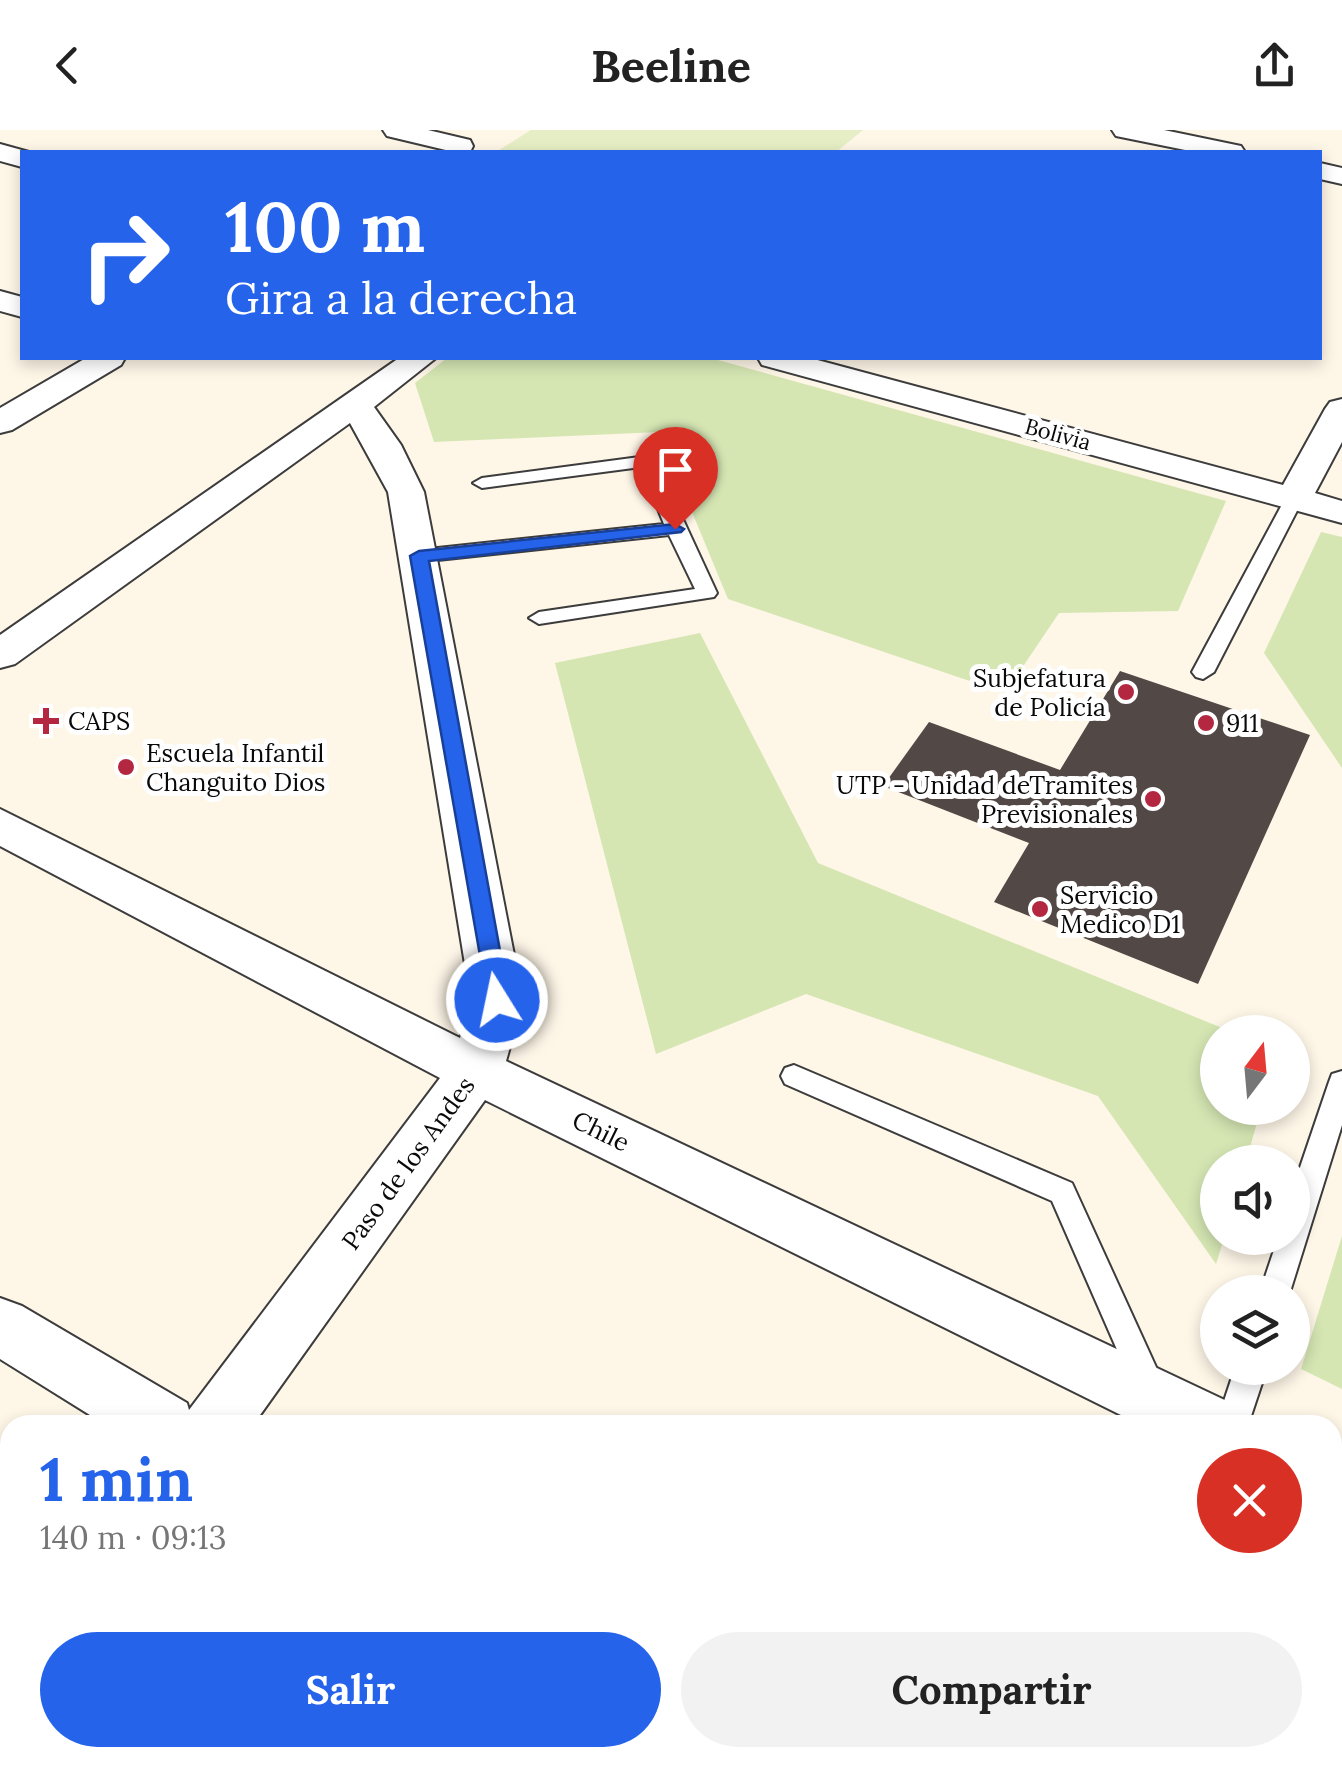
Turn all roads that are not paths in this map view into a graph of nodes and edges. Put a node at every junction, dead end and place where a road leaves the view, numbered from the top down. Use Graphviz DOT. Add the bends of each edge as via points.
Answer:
graph roads {
  1 [pos="396,130"];
  2 [pos="487,130"];
  3 [pos="1130,131"];
  4 [pos="455,149"];
  5 [pos="1221,150"];
  6 [pos="106,360"];
  7 [pos="417,360"];
  8 [pos="782,360"];
  9 [pos="907,360"];
  10 [pos="881,386"];
  11 [pos="355,406"];
  12 [pos="1342,409"];
  13 [pos="0,423"];
  14 [pos="482,483"];
  15 [pos="1294,499"];
  16 [pos="1342,512"];
  17 [pos="675,529"];
  18 [pos="419,556"];
  19 [pos="538,618"];
  20 [pos="0,655"];
  21 [pos="1203,672"];
  22 [pos="0,826"];
  23 [pos="476,1071"];
  24 [pos="794,1076"];
  25 [pos="1342,1082"];
  26 [pos="1310,1181"];
  27 [pos="0,1326"];
  28 [pos="1245,1385"];
  29 [pos="1154,1398"];
  30 [pos="147,1415"];
  31 [pos="222,1415"];
  32 [pos="1188,1415"];
  33 [pos="1235,1415"];
  1 -- 4 [label="street"];
  2 -- 4 [label="street"];
  3 -- 5 [label="street"];
  6 -- 13 [label="street"];
  7 -- 11 [label="street"];
  8 -- 10 [label="street, Bolivia"];
  9 -- 10 [label="street"];
  10 -- 15 [label="street, Bolivia"];
  11 -- 18 [label="street, Paso de los Andes" via="406,492"];
  11 -- 20 [label="street"];
  12 -- 15 [label="street"];
  14 -- 17 [label="lane" via="647,461"];
  15 -- 16 [label="street, Bolivia"];
  15 -- 21 [label="lane"];
  17 -- 18 [label="lane"];
  17 -- 19 [label="lane" via="707,594"];
  18 -- 23 [label="street, Paso de los Andes" via="497,1000"];
  22 -- 23 [label="street, Chile"];
  23 -- 29 [label="street, Chile"];
  23 -- 31 [label="street, Paso de los Andes"];
  24 -- 29 [label="lane" via="1062,1192"];
  25 -- 26 [label="lane"];
  27 -- 30 [label="street"];
  28 -- 33 [label="lane"];
  29 -- 32 [label="street, Chile"];
}
